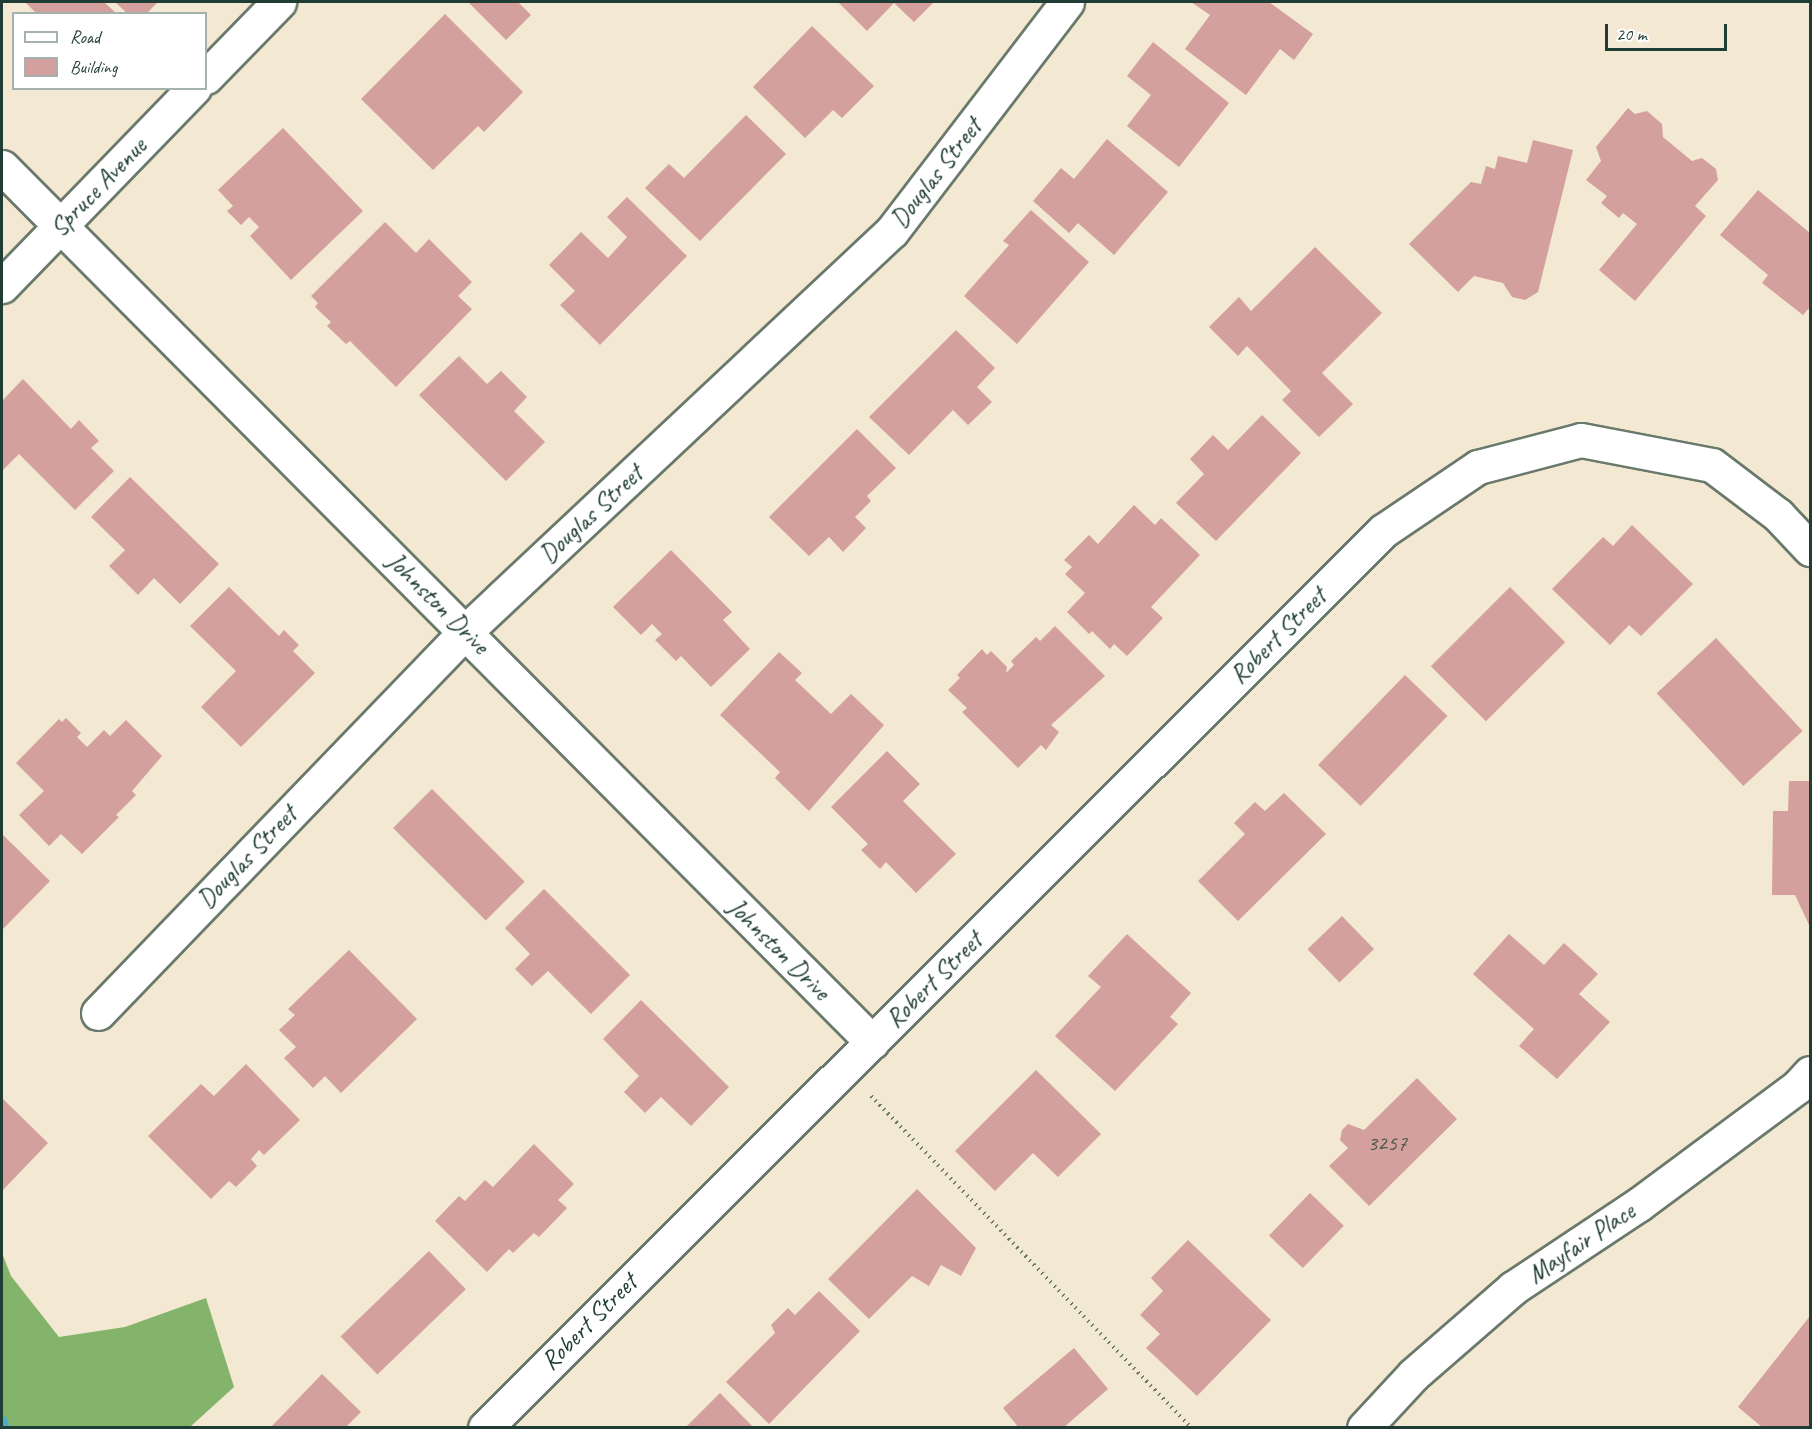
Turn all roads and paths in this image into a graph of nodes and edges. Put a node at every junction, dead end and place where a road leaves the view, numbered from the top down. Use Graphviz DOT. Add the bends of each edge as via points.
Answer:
graph roads {
  1 [pos="279,2"];
  2 [pos="1067,2"];
  3 [pos="207,76"];
  4 [pos="192,90"];
  5 [pos="2,166"];
  6 [pos="60,225"];
  7 [pos="2,286"];
  8 [pos="1810,549"];
  9 [pos="466,631"];
  10 [pos="98,1012"];
  11 [pos="872,1042"];
  12 [pos="845,1069"];
  13 [pos="1810,1072"];
  14 [pos="485,1428"];
  15 [pos="1192,1428"];
  16 [pos="1364,1428"];
  1 -- 3 [label="street"];
  2 -- 9 [label="street, Douglas Street" via="892,231"];
  4 -- 6 [label="street, Spruce Avenue"];
  5 -- 6 [label="street, Johnston Drive"];
  6 -- 7 [label="street, Spruce Avenue"];
  6 -- 9 [label="street, Johnston Drive"];
  8 -- 11 [label="street, Robert Street" via="1778,515 1712,465 1581,440 1478,467 1383,531"];
  9 -- 10 [label="street, Douglas Street"];
  9 -- 11 [label="street, Johnston Drive"];
  11 -- 12 [label="street, Robert Street"];
  12 -- 14 [label="street, Robert Street"];
  12 -- 15 [label="path"];
  13 -- 16 [label="street, Mayfair Place" via="1797,1087 1638,1205 1513,1288 1413,1375"];
}
